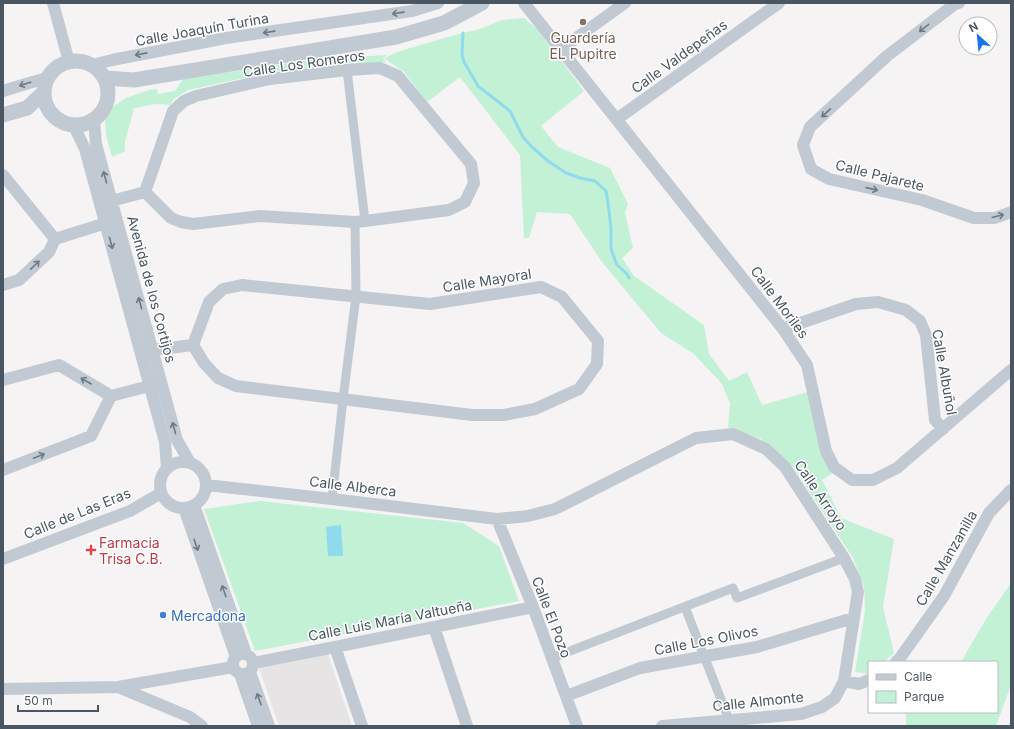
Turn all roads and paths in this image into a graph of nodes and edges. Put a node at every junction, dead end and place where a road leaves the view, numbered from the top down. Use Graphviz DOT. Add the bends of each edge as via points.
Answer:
graph roads {
  1 [pos="53,3"];
  2 [pos="436,3"];
  3 [pos="482,3"];
  4 [pos="524,3"];
  5 [pos="625,3"];
  6 [pos="779,3"];
  7 [pos="956,3"];
  8 [pos="561,49"];
  9 [pos="68,62"];
  10 [pos="92,65"];
  11 [pos="347,70"];
  12 [pos="105,78"];
  13 [pos="134,80"];
  14 [pos="46,85"];
  15 [pos="3,92"];
  16 [pos="108,99"];
  17 [pos="27,108"];
  18 [pos="3,115"];
  19 [pos="52,115"];
  20 [pos="617,119"];
  21 [pos="94,120"];
  22 [pos="74,126"];
  23 [pos="3,175"];
  24 [pos="145,192"];
  25 [pos="106,203"];
  26 [pos="1011,212"];
  27 [pos="360,221"];
  28 [pos="106,223"];
  29 [pos="55,239"];
  30 [pos="3,285"];
  31 [pos="356,296"];
  32 [pos="783,329"];
  33 [pos="193,345"];
  34 [pos="147,352"];
  35 [pos="1011,370"];
  36 [pos="3,380"];
  37 [pos="156,384"];
  38 [pos="111,396"];
  39 [pos="343,399"];
  40 [pos="943,428"];
  41 [pos="190,463"];
  42 [pos="167,468"];
  43 [pos="3,470"];
  44 [pos="206,485"];
  45 [pos="1011,490"];
  46 [pos="161,493"];
  47 [pos="332,499"];
  48 [pos="189,507"];
  49 [pos="497,519"];
  50 [pos="844,558"];
  51 [pos="3,559"];
  52 [pos="533,607"];
  53 [pos="686,607"];
  54 [pos="854,618"];
  55 [pos="434,627"];
  56 [pos="335,647"];
  57 [pos="705,656"];
  58 [pos="552,658"];
  59 [pos="897,661"];
  60 [pos="243,665"];
  61 [pos="868,680"];
  62 [pos="844,681"];
  63 [pos="118,688"];
  64 [pos="3,689"];
  65 [pos="566,696"];
  66 [pos="730,720"];
  67 [pos="694,725"];
  68 [pos="202,726"];
  69 [pos="258,726"];
  70 [pos="269,726"];
  71 [pos="362,726"];
  72 [pos="467,726"];
  73 [pos="577,726"];
  74 [pos="662,726"];
  1 -- 9 [label="street"];
  2 -- 10 [label="street, Calle Joaquín Turina, one-way" via="412,11 226,38"];
  3 -- 13 [label="street" via="444,23 396,37"];
  4 -- 8 [label="street, Calle Moriles"];
  5 -- 8 [label="street"];
  6 -- 20 [label="street, Calle Valdepeñas"];
  7 -- 26 [label="street, Calle Pajarete, one-way" via="887,56 810,127 804,145 811,169 829,179 922,200 974,218 995,218"];
  8 -- 20 [label="street, Calle Moriles"];
  9 -- 10 [label="street" via="85,62"];
  9 -- 14 [label="street" via="53,71"];
  10 -- 12 [label="street" via="100,70"];
  11 -- 24 [label="street, Calle Los Romeros" via="270,79 184,101 174,111"];
  11 -- 27 [label="street"];
  11 -- 27 [label="street, Calle Los Romeros" via="380,68 398,76 470,164 474,183 464,202 450,210"];
  12 -- 13 [label="street"];
  12 -- 16 [label="street"];
  13 -- 16 [label="street"];
  14 -- 15 [label="street, one-way" via="29,83"];
  14 -- 17 [label="street"];
  14 -- 19 [label="street" via="44,96"];
  16 -- 21 [label="street" via="101,114"];
  17 -- 18 [label="street"];
  17 -- 19 [label="street"];
  19 -- 22 [label="street" via="65,124"];
  20 -- 32 [label="street, Calle Moriles"];
  21 -- 22 [label="street"];
  25 -- 21 [label="street, Avenida de los Cortijos, one-way"];
  22 -- 25 [label="street, Avenida de los Cortijos"];
  23 -- 29 [label="street"];
  24 -- 25 [label="street"];
  24 -- 27 [label="street, Calle Los Romeros" via="171,218 193,224 260,216"];
  25 -- 28 [label="street, Avenida de los Cortijos"];
  34 -- 25 [label="street, Avenida de los Cortijos, one-way"];
  27 -- 31 [label="street"];
  28 -- 29 [label="street"];
  28 -- 34 [label="street, Avenida de los Cortijos, one-way"];
  30 -- 29 [label="street, one-way" via="19,280 49,252"];
  31 -- 33 [label="street, Calle Mayoral" via="242,285 223,289 209,302"];
  31 -- 39 [label="street"];
  31 -- 39 [label="street, Calle Mayoral" via="430,304 541,287 562,296 598,341 598,364 579,389 535,409 504,415 472,414"];
  32 -- 40 [label="street, Calle Albuñol" via="856,304 878,302 906,310 920,322 926,335 935,420"];
  32 -- 40 [label="street, Calle Moriles" via="807,365 826,451 834,467 852,480 873,480 897,468"];
  33 -- 34 [label="street"];
  33 -- 39 [label="street, Calle Mayoral" via="204,363 218,378 236,386"];
  34 -- 37 [label="street, Avenida de los Cortijos"];
  35 -- 40 [label="street, Calle Moriles"];
  38 -- 36 [label="street, one-way" via="59,365"];
  37 -- 38 [label="street"];
  41 -- 37 [label="street, Avenida de los Cortijos, one-way" via="177,440"];
  37 -- 42 [label="street, Avenida de los Cortijos"];
  43 -- 38 [label="street, one-way" via="91,436"];
  39 -- 47 [label="street"];
  41 -- 42 [label="street" via="178,462"];
  41 -- 44 [label="street" via="202,472"];
  42 -- 46 [label="street" via="160,480"];
  44 -- 47 [label="street, Calle Alberca"];
  44 -- 48 [label="street" via="203,497"];
  45 -- 59 [label="street, Calle Manzanilla" via="989,513 944,596"];
  46 -- 48 [label="street" via="170,504 176,507"];
  46 -- 51 [label="street, Calle de Las Eras" via="130,511"];
  47 -- 49 [label="street, Calle Alberca"];
  48 -- 60 [label="street"];
  49 -- 50 [label="street, Calle Arroyo" via="528,516 555,509 696,438 733,434 766,449 785,467"];
  49 -- 52 [label="street, Calle El Pozo"];
  50 -- 53 [label="street" via="737,598 734,588"];
  50 -- 54 [label="street, Calle Arroyo" via="855,578 858,592"];
  52 -- 55 [label="street, Calle Luis María Valtueña"];
  52 -- 58 [label="street, Calle El Pozo"];
  53 -- 57 [label="street"];
  53 -- 58 [label="street"];
  54 -- 57 [label="street, Calle Los Olivos" via="757,647"];
  54 -- 62 [label="street, Calle Arroyo"];
  55 -- 56 [label="street, Calle Luis María Valtueña"];
  55 -- 72 [label="street"];
  56 -- 60 [label="street, Calle Luis María Valtueña"];
  56 -- 71 [label="street"];
  57 -- 65 [label="street, Calle Los Olivos" via="640,668"];
  57 -- 66 [label="street"];
  58 -- 65 [label="street, Calle El Pozo"];
  60 -- 63 [label="street, Calle Luis María Valtueña"];
  60 -- 69 [label="street"];
  70 -- 60 [label="street, one-way"];
  61 -- 62 [label="street" via="859,684"];
  62 -- 66 [label="street, Calle Almonte" via="835,698 822,707 801,714"];
  63 -- 64 [label="street"];
  63 -- 68 [label="street" via="190,717"];
  65 -- 73 [label="street, Calle El Pozo"];
  66 -- 67 [label="street, Calle Almonte"];
  67 -- 74 [label="street, Calle Almonte"];
}
